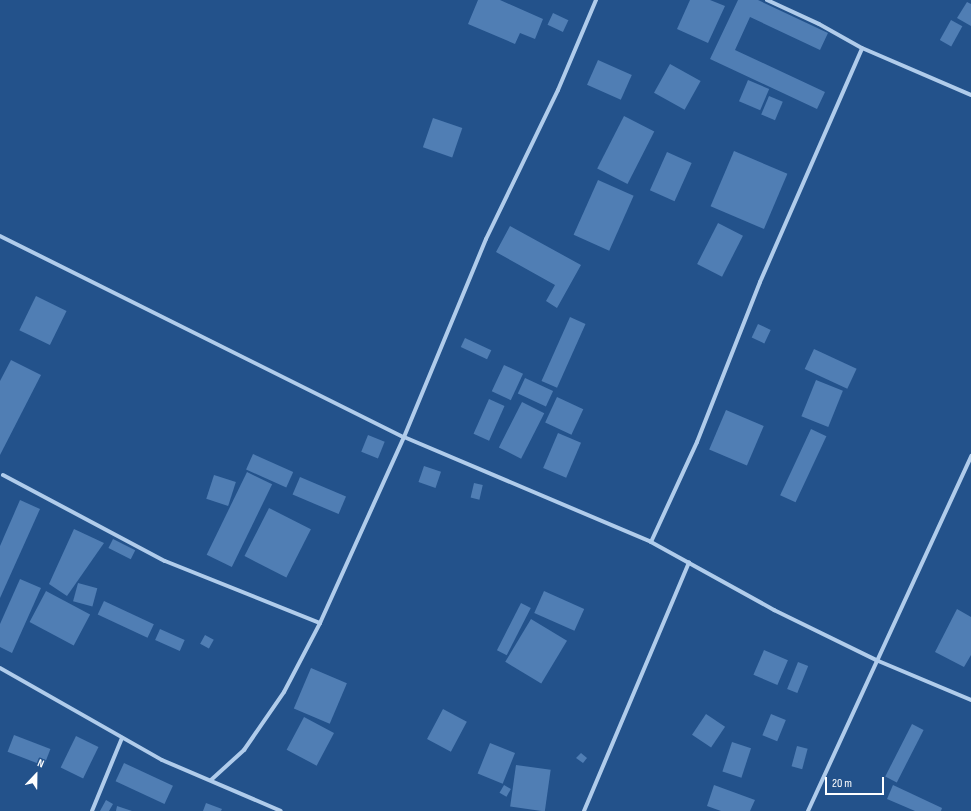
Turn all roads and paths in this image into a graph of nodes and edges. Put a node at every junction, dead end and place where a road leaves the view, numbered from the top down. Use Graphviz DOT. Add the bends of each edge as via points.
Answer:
graph roads {
  1 [pos="596,0"];
  2 [pos="767,0"];
  3 [pos="862,48"];
  4 [pos="971,96"];
  5 [pos="0,236"];
  6 [pos="404,437"];
  7 [pos="971,456"];
  8 [pos="3,475"];
  9 [pos="651,542"];
  10 [pos="689,562"];
  11 [pos="320,623"];
  12 [pos="876,660"];
  13 [pos="0,668"];
  14 [pos="971,700"];
  15 [pos="122,738"];
  16 [pos="211,780"];
  17 [pos="92,811"];
  18 [pos="281,811"];
  19 [pos="584,811"];
  20 [pos="808,811"];
  1 -- 6 [label="street" via="558,90 486,239"];
  2 -- 3 [label="street" via="819,24"];
  3 -- 4 [label="street"];
  3 -- 9 [label="street" via="760,282 697,442"];
  5 -- 6 [label="street"];
  6 -- 9 [label="street"];
  6 -- 11 [label="street"];
  7 -- 12 [label="street"];
  8 -- 11 [label="street" via="165,561"];
  9 -- 10 [label="street"];
  10 -- 12 [label="street" via="774,610"];
  10 -- 19 [label="street"];
  11 -- 16 [label="street" via="280,699 244,750"];
  12 -- 14 [label="street"];
  12 -- 20 [label="street"];
  13 -- 15 [label="street"];
  15 -- 16 [label="street" via="162,760"];
  15 -- 17 [label="street"];
  16 -- 18 [label="street"];
}
